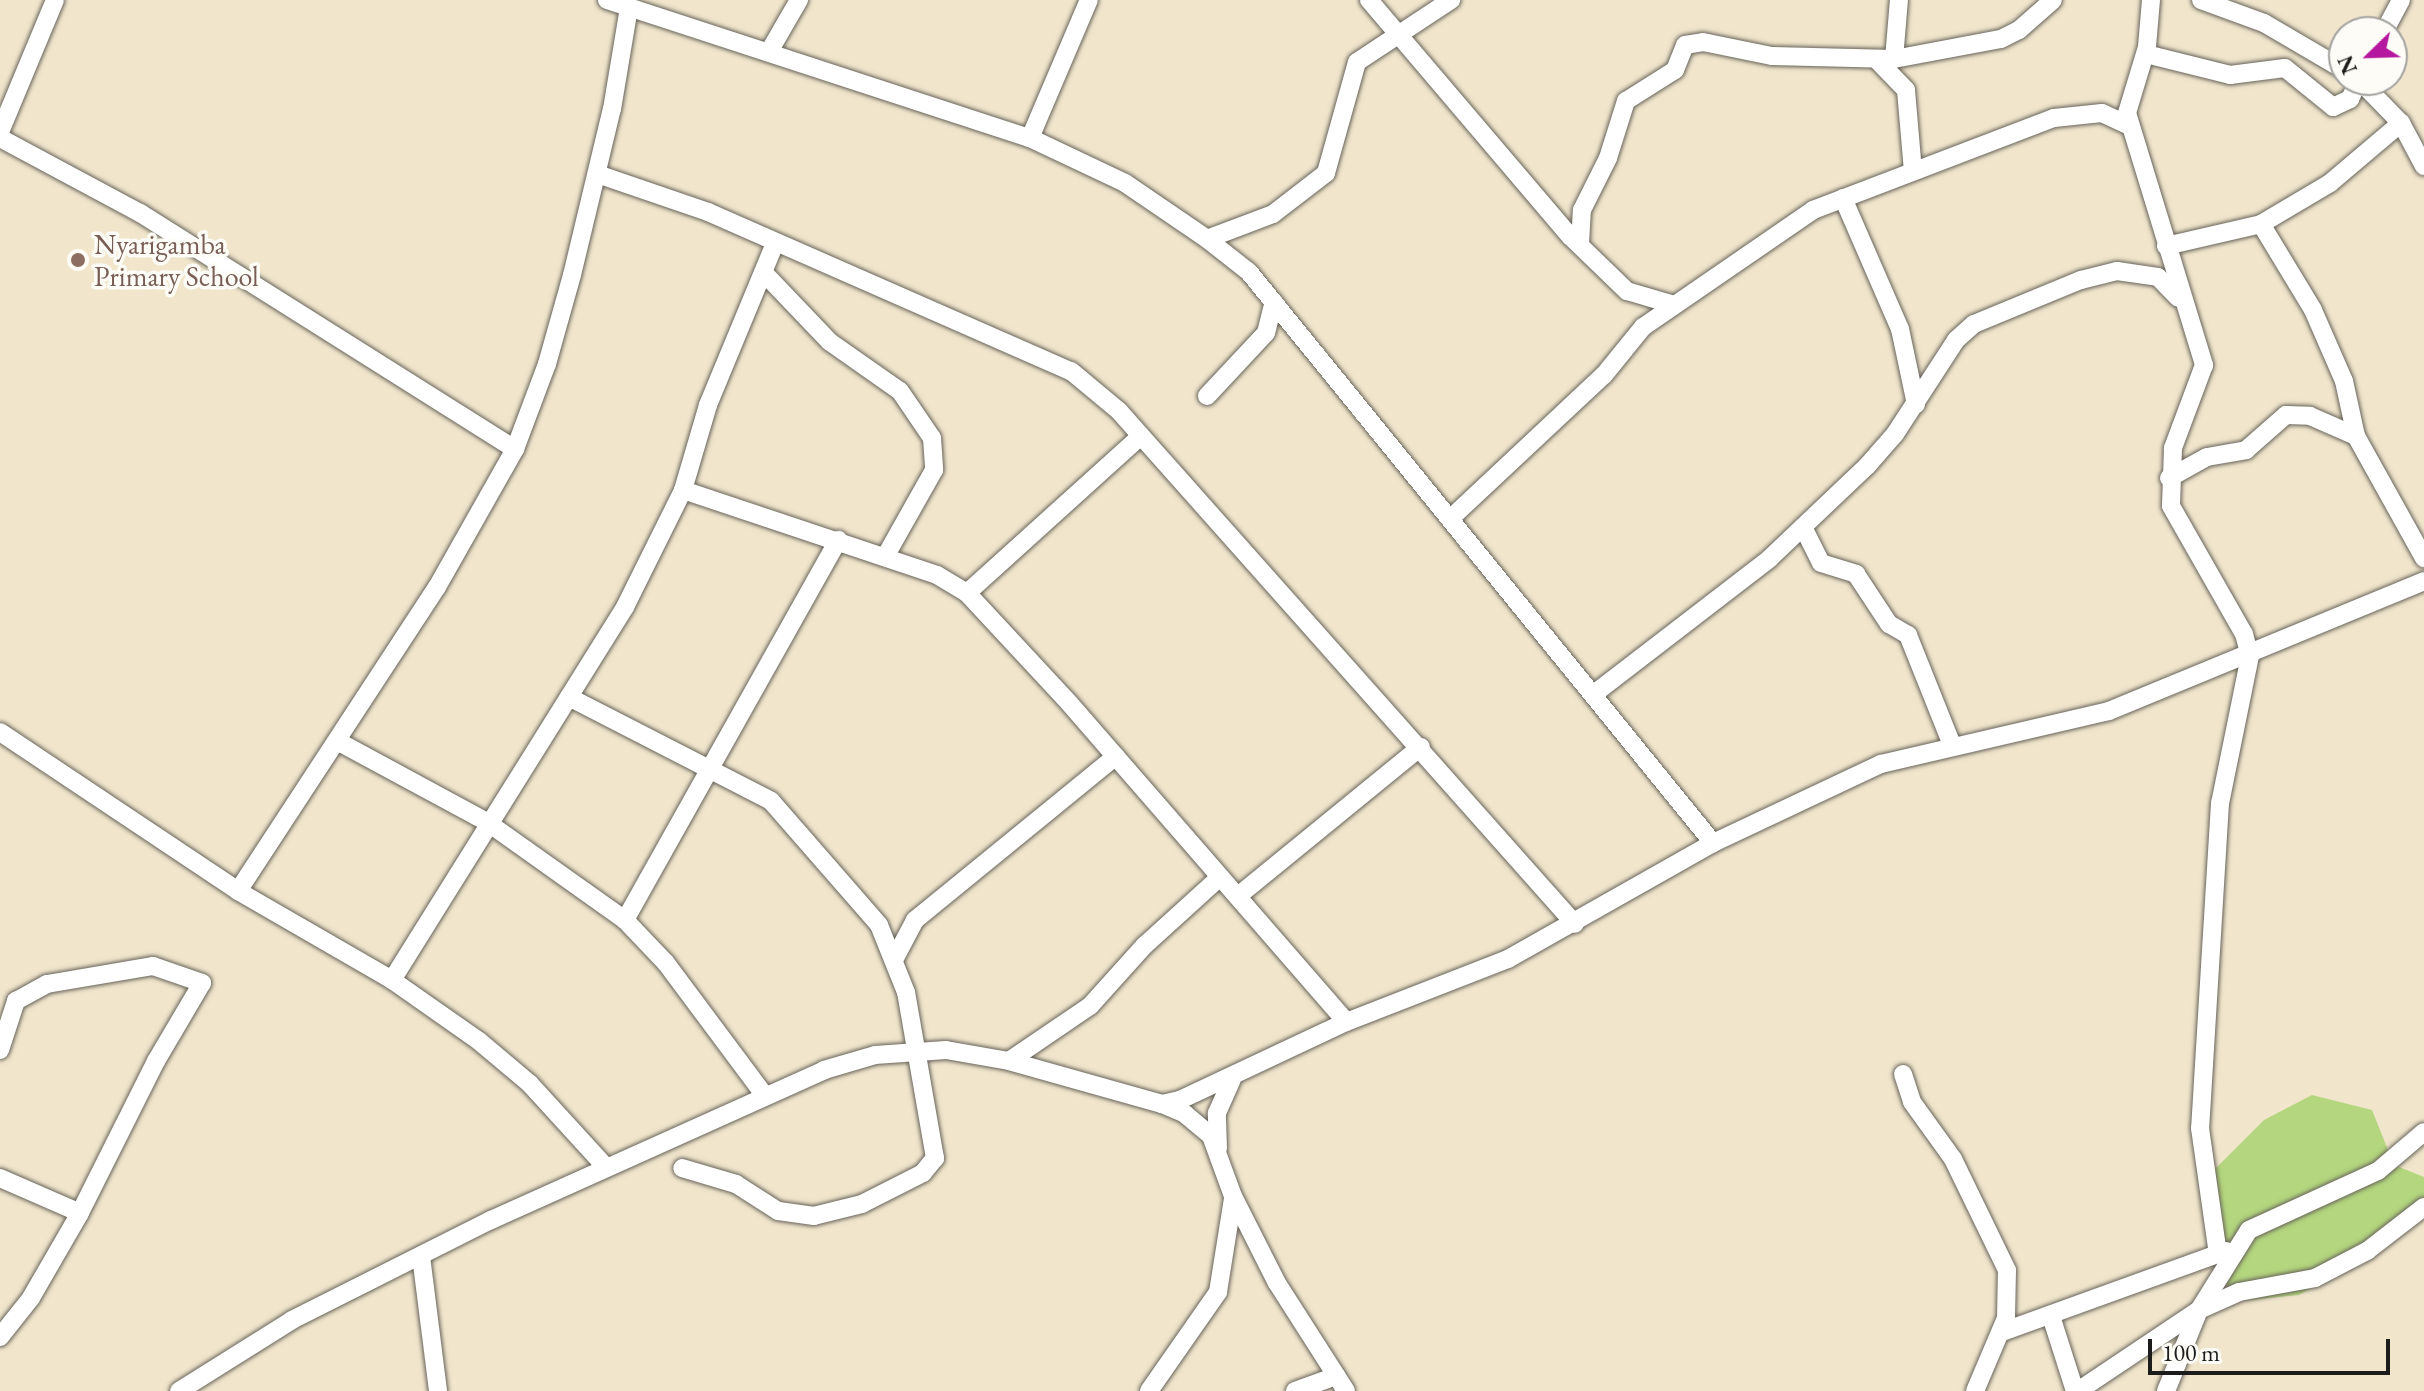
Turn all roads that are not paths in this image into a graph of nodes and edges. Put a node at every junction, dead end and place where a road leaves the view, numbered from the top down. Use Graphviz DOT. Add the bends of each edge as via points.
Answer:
graph roads {
  1 [pos="55,0"];
  2 [pos="607,0"];
  3 [pos="799,0"];
  4 [pos="1089,0"];
  5 [pos="1369,0"];
  6 [pos="1451,0"];
  7 [pos="1899,0"];
  8 [pos="2053,0"];
  9 [pos="2151,0"];
  10 [pos="2201,0"];
  11 [pos="629,7"];
  12 [pos="1397,38"];
  13 [pos="770,50"];
  14 [pos="2146,54"];
  15 [pos="1885,59"];
  16 [pos="2328,61"];
  17 [pos="2351,96"];
  18 [pos="2375,96"];
  19 [pos="2401,123"];
  20 [pos="2128,125"];
  21 [pos="0,135"];
  22 [pos="1030,138"];
  23 [pos="2424,166"];
  24 [pos="1913,171"];
  25 [pos="597,174"];
  26 [pos="1843,198"];
  27 [pos="2261,224"];
  28 [pos="1207,239"];
  29 [pos="775,243"];
  30 [pos="1580,245"];
  31 [pos="2166,246"];
  32 [pos="764,273"];
  33 [pos="1274,302"];
  34 [pos="1674,305"];
  35 [pos="2188,314"];
  36 [pos="1207,396"];
  37 [pos="1916,404"];
  38 [pos="1141,436"];
  39 [pos="2356,436"];
  40 [pos="515,449"];
  41 [pos="2169,478"];
  42 [pos="683,490"];
  43 [pos="1451,518"];
  44 [pos="1803,527"];
  45 [pos="838,540"];
  46 [pos="885,557"];
  47 [pos="2424,558"];
  48 [pos="2424,581"];
  49 [pos="2403,592"];
  50 [pos="967,593"];
  51 [pos="2424,603"];
  52 [pos="2250,656"];
  53 [pos="1594,694"];
  54 [pos="569,697"];
  55 [pos="0,732"];
  56 [pos="339,742"];
  57 [pos="1952,745"];
  58 [pos="1421,747"];
  59 [pos="1116,756"];
  60 [pos="709,769"];
  61 [pos="487,822"];
  62 [pos="1713,843"];
  63 [pos="1220,877"];
  64 [pos="238,891"];
  65 [pos="1238,896"];
  66 [pos="625,920"];
  67 [pos="876,921"];
  68 [pos="1575,924"];
  69 [pos="910,926"];
  70 [pos="895,958"];
  71 [pos="392,980"];
  72 [pos="1346,1022"];
  73 [pos="916,1049"];
  74 [pos="0,1050"];
  75 [pos="1009,1061"];
  76 [pos="1903,1074"];
  77 [pos="1232,1079"];
  78 [pos="765,1096"];
  79 [pos="1162,1104"];
  80 [pos="2424,1132"];
  81 [pos="1218,1148"];
  82 [pos="604,1165"];
  83 [pos="682,1168"];
  84 [pos="0,1178"];
  85 [pos="1233,1196"];
  86 [pos="2424,1207"];
  87 [pos="80,1213"];
  88 [pos="2236,1247"];
  89 [pos="2218,1254"];
  90 [pos="421,1256"];
  91 [pos="2199,1310"];
  92 [pos="2051,1316"];
  93 [pos="2002,1332"];
  94 [pos="0,1337"];
  95 [pos="1341,1383"];
  96 [pos="179,1391"];
  97 [pos="438,1391"];
  98 [pos="1149,1391"];
  99 [pos="1295,1391"];
  100 [pos="1975,1391"];
  101 [pos="2077,1391"];
  102 [pos="2166,1391"];
  1 -- 21 [label="street"];
  2 -- 11 [label="street"];
  3 -- 13 [label="street"];
  4 -- 22 [label="street"];
  5 -- 12 [label="street"];
  6 -- 12 [label="street"];
  7 -- 15 [label="street"];
  8 -- 15 [label="street" via="2001,39"];
  9 -- 14 [label="street"];
  10 -- 16 [label="street" via="2264,23"];
  11 -- 13 [label="street"];
  11 -- 25 [label="street"];
  12 -- 28 [label="street" via="1357,62 1326,173 1273,214"];
  12 -- 30 [label="street"];
  13 -- 22 [label="street"];
  14 -- 17 [label="street" via="2230,75 2285,68 2333,107"];
  14 -- 20 [label="street" via="2129,101"];
  15 -- 24 [label="street" via="1906,90"];
  15 -- 30 [label="street" via="1772,56 1703,42 1685,45 1675,70 1626,101 1608,158 1582,210"];
  18 -- 19 [label="street"];
  19 -- 23 [label="street"];
  19 -- 27 [label="street" via="2330,183"];
  20 -- 24 [label="street" via="2102,113 2081,111"];
  20 -- 31 [label="street"];
  21 -- 40 [label="street" via="140,213"];
  22 -- 28 [label="street" via="1125,183"];
  24 -- 26 [label="street"];
  25 -- 29 [label="street" via="708,212"];
  25 -- 40 [label="street" via="547,364"];
  26 -- 34 [label="street" via="1792,222"];
  26 -- 37 [label="street" via="1900,329"];
  27 -- 31 [label="street"];
  27 -- 39 [label="street" via="2313,310 2344,381"];
  28 -- 33 [label="street" via="1249,272"];
  29 -- 32 [label="street"];
  29 -- 38 [label="street" via="1071,371"];
  30 -- 34 [label="street" via="1627,291"];
  31 -- 35 [label="street"];
  32 -- 42 [label="street" via="708,405"];
  32 -- 46 [label="street" via="830,342 900,391 932,438 934,470"];
  33 -- 36 [label="street" via="1266,333"];
  33 -- 43 [label="street"];
  34 -- 43 [label="street" via="1643,327 1604,375"];
  35 -- 37 [label="street" via="2158,277 2133,271 2096,275 1974,324 1956,340"];
  35 -- 41 [label="street" via="2203,375 2178,434"];
  37 -- 44 [label="street" via="1867,466"];
  38 -- 50 [label="street"];
  38 -- 58 [label="street"];
  39 -- 41 [label="street" via="2293,414 2278,419 2246,450 2207,457"];
  39 -- 47 [label="street"];
  40 -- 56 [label="street" via="437,587"];
  41 -- 52 [label="street" via="2174,514 2244,634"];
  42 -- 45 [label="street"];
  42 -- 54 [label="street" via="625,607"];
  43 -- 53 [label="street"];
  44 -- 53 [label="street"];
  44 -- 57 [label="street" via="1821,563 1856,574 1889,624 1908,635"];
  45 -- 46 [label="street"];
  45 -- 60 [label="street"];
  46 -- 50 [label="street" via="937,575"];
  48 -- 49 [label="street"];
  49 -- 51 [label="street"];
  49 -- 52 [label="street"];
  50 -- 59 [label="street"];
  52 -- 57 [label="street" via="2109,711"];
  52 -- 89 [label="street" via="2220,803 2200,1128"];
  53 -- 62 [label="street"];
  54 -- 60 [label="street"];
  54 -- 61 [label="street"];
  55 -- 64 [label="street"];
  56 -- 61 [label="street"];
  56 -- 64 [label="street"];
  57 -- 62 [label="street" via="1881,764"];
  58 -- 65 [label="street"];
  58 -- 68 [label="street"];
  59 -- 63 [label="street"];
  59 -- 69 [label="street"];
  60 -- 66 [label="street"];
  60 -- 67 [label="street" via="771,801"];
  61 -- 66 [label="street"];
  61 -- 71 [label="street"];
  62 -- 68 [label="street"];
  63 -- 65 [label="street"];
  63 -- 75 [label="street" via="1145,945 1090,1006"];
  64 -- 71 [label="street"];
  65 -- 72 [label="street"];
  66 -- 78 [label="street" via="666,963"];
  67 -- 69 [label="street"];
  67 -- 70 [label="street"];
  68 -- 72 [label="street" via="1508,959"];
  69 -- 70 [label="street"];
  70 -- 73 [label="street"];
  71 -- 82 [label="street" via="508,1063"];
  72 -- 77 [label="street"];
  73 -- 75 [label="street"];
  73 -- 78 [label="street" via="837,1066"];
  73 -- 83 [label="street" via="935,1158 923,1173 880,1197 814,1216 778,1211 736,1184"];
  74 -- 87 [label="street" via="16,1001 47,984 153,966 202,983 156,1061"];
  75 -- 79 [label="street"];
  76 -- 93 [label="street" via="1912,1102 1953,1159 2005,1261 2010,1296"];
  77 -- 79 [label="street"];
  77 -- 81 [label="street" via="1217,1113"];
  78 -- 82 [label="street"];
  79 -- 81 [label="street" via="1200,1124"];
  80 -- 88 [label="street" via="2378,1171 2261,1220"];
  81 -- 85 [label="street"];
  82 -- 90 [label="street"];
  84 -- 87 [label="street"];
  85 -- 95 [label="street" via="1277,1283"];
  85 -- 98 [label="street" via="1218,1292"];
  86 -- 91 [label="street" via="2367,1251 2315,1278 2239,1292"];
  87 -- 94 [label="street" via="31,1298"];
  88 -- 89 [label="street"];
  88 -- 91 [label="street"];
  89 -- 92 [label="street"];
  90 -- 96 [label="street" via="292,1320"];
  90 -- 97 [label="street"];
  91 -- 101 [label="street"];
  91 -- 102 [label="street"];
  92 -- 93 [label="street"];
  92 -- 101 [label="street"];
  93 -- 100 [label="street"];
  95 -- 99 [label="street"];
}
